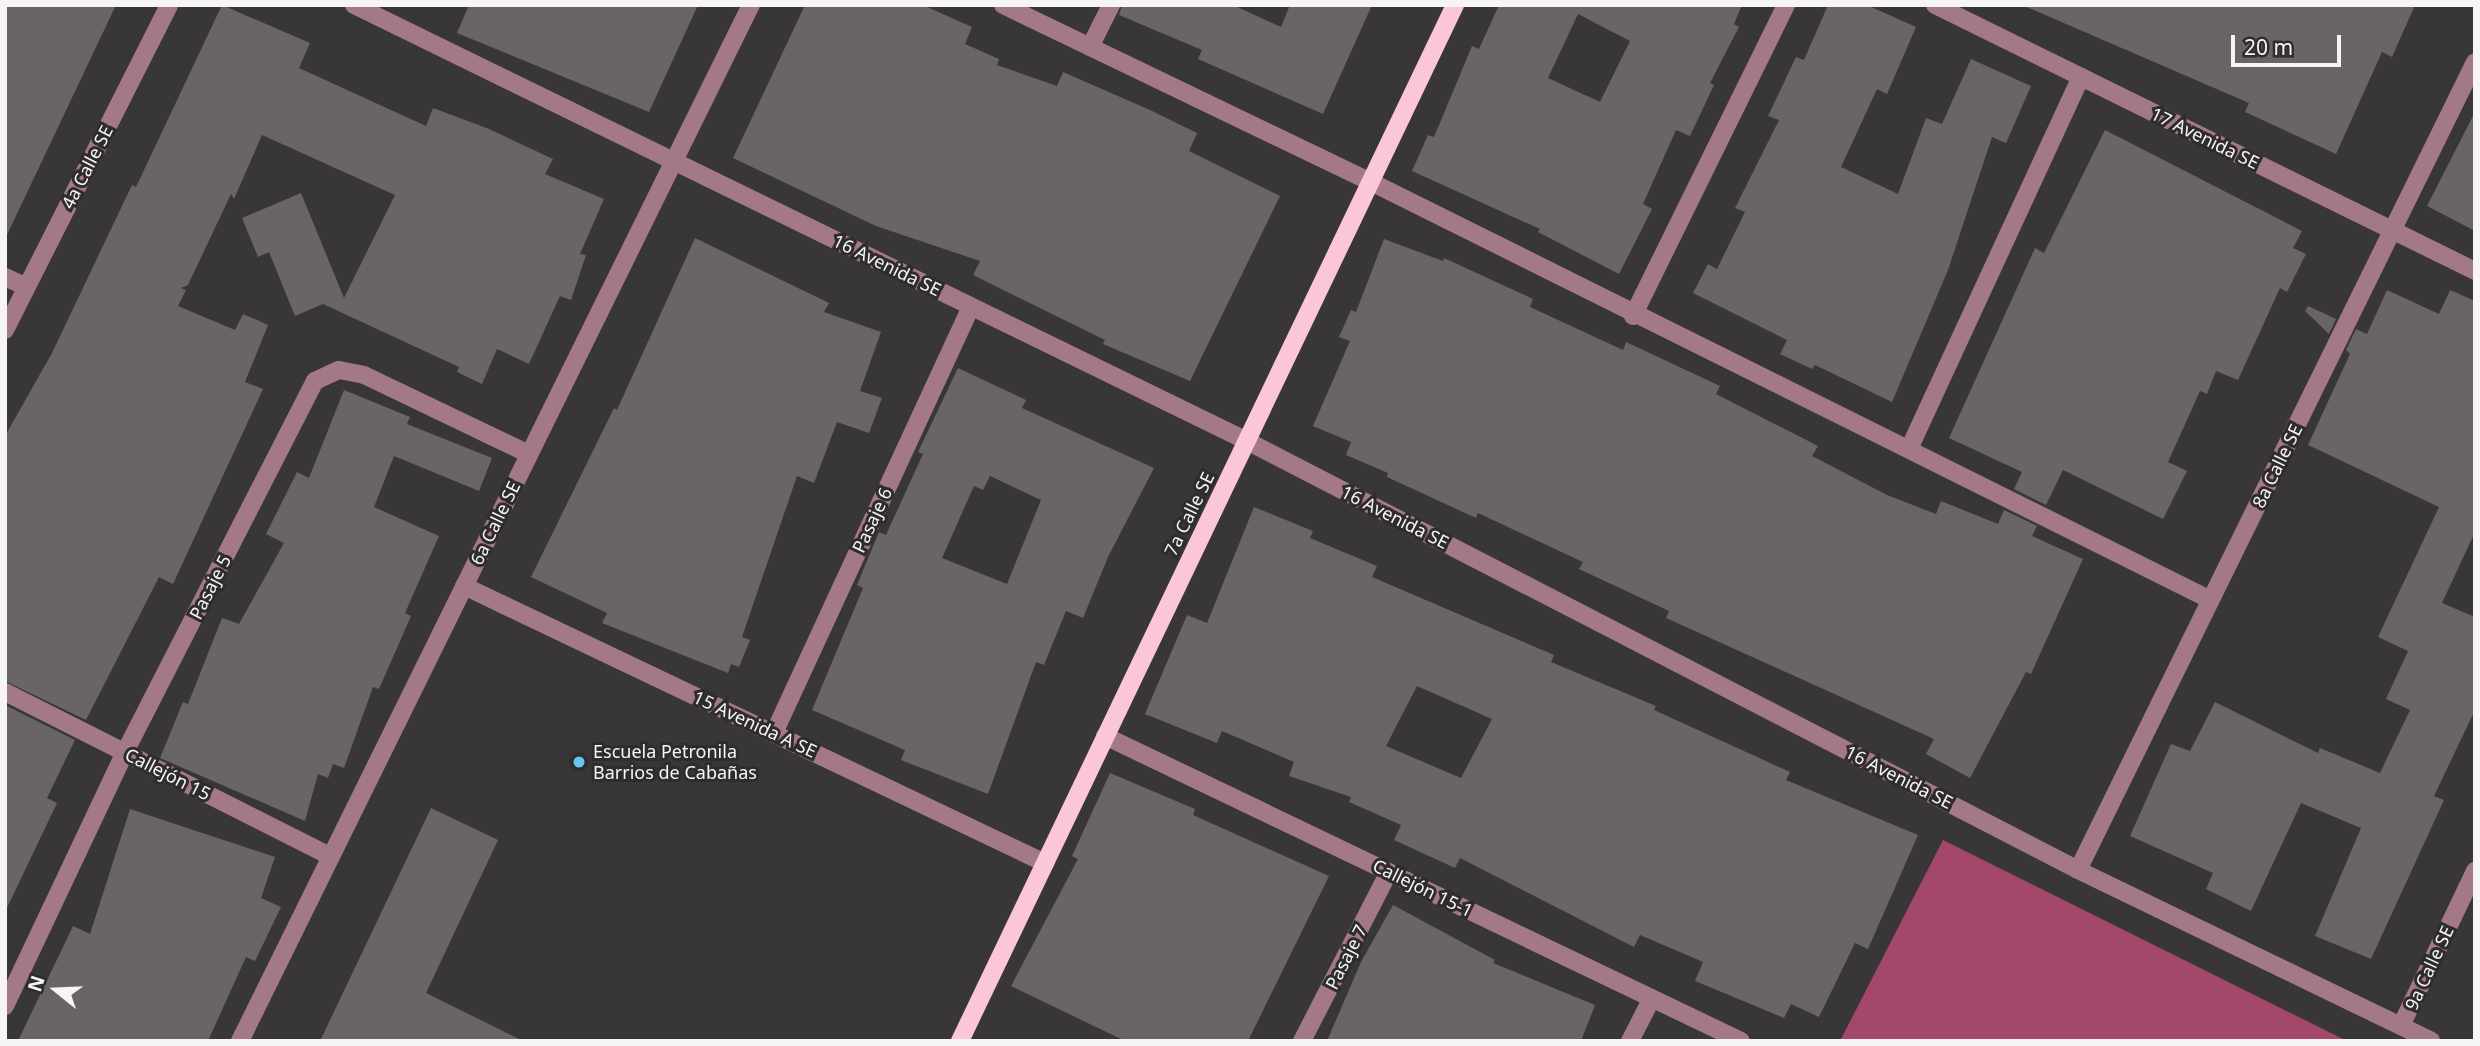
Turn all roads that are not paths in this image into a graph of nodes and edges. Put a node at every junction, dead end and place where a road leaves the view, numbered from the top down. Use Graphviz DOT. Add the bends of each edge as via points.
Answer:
graph roads {
  1 [pos="169,5"];
  2 [pos="354,5"];
  3 [pos="751,5"];
  4 [pos="1003,5"];
  5 [pos="1111,5"];
  6 [pos="1455,5"];
  7 [pos="1786,5"];
  8 [pos="1935,5"];
  9 [pos="1090,47"];
  10 [pos="2475,62"];
  11 [pos="2081,77"];
  12 [pos="673,161"];
  13 [pos="1371,182"];
  14 [pos="2392,229"];
  15 [pos="2475,271"];
  16 [pos="5,277"];
  17 [pos="26,287"];
  18 [pos="971,307"];
  19 [pos="1633,316"];
  20 [pos="5,330"];
  21 [pos="1247,441"];
  22 [pos="1909,449"];
  23 [pos="529,454"];
  24 [pos="464,586"];
  25 [pos="2211,600"];
  26 [pos="5,692"];
  27 [pos="774,733"];
  28 [pos="1105,736"];
  29 [pos="125,752"];
  30 [pos="331,857"];
  31 [pos="1045,863"];
  32 [pos="2078,870"];
  33 [pos="2475,871"];
  34 [pos="1390,872"];
  35 [pos="1652,998"];
  36 [pos="5,1006"];
  37 [pos="2401,1027"];
  38 [pos="240,1041"];
  39 [pos="960,1041"];
  40 [pos="1302,1041"];
  41 [pos="1630,1041"];
  42 [pos="1741,1041"];
  43 [pos="2431,1041"];
  1 -- 17 [label="street, 4a Calle SE"];
  2 -- 12 [label="street, 16 Avenida SE"];
  3 -- 12 [label="street, 6a Calle SE"];
  4 -- 9 [label="street"];
  5 -- 9 [label="street"];
  6 -- 13 [label="main road, 7a Calle SE"];
  7 -- 19 [label="street"];
  8 -- 11 [label="street, 17 Avenida SE"];
  9 -- 13 [label="street"];
  10 -- 14 [label="street, 8a Calle SE"];
  11 -- 14 [label="street, 17 Avenida SE"];
  11 -- 22 [label="street"];
  12 -- 18 [label="street, 16 Avenida SE"];
  12 -- 23 [label="street, 6a Calle SE"];
  13 -- 19 [label="street"];
  13 -- 21 [label="main road, 7a Calle SE"];
  14 -- 15 [label="street, 17 Avenida SE"];
  14 -- 25 [label="street, 8a Calle SE"];
  16 -- 17 [label="street"];
  17 -- 20 [label="street, 4a Calle SE"];
  18 -- 21 [label="street, 16 Avenida SE"];
  18 -- 27 [label="street, Pasaje 6"];
  19 -- 22 [label="street"];
  21 -- 28 [label="main road, 7a Calle SE"];
  21 -- 32 [label="street, 16 Avenida SE"];
  22 -- 25 [label="street"];
  23 -- 24 [label="street, 6a Calle SE"];
  23 -- 29 [label="street, Pasaje 5" via="364,375 339,370 315,381"];
  24 -- 27 [label="street, 15 Avenida A SE"];
  24 -- 30 [label="street, 6a Calle SE"];
  25 -- 32 [label="street, 8a Calle SE"];
  26 -- 29 [label="street, Callejón 15"];
  27 -- 31 [label="street, 15 Avenida A SE"];
  28 -- 31 [label="main road, 7a Calle SE"];
  28 -- 34 [label="street, Callejón 15-1"];
  29 -- 30 [label="street, Callejón 15"];
  29 -- 36 [label="street, Pasaje 5"];
  30 -- 38 [label="street, 6a Calle SE"];
  31 -- 39 [label="main road, 7a Calle SE"];
  32 -- 37 [label="street, 16 Avenida SE"];
  33 -- 37 [label="street, 9a Calle SE"];
  34 -- 35 [label="street, Callejón 15-1"];
  34 -- 40 [label="street, Pasaje 7"];
  35 -- 41 [label="street"];
  35 -- 42 [label="street, Callejón 15-1"];
  37 -- 43 [label="street, 16 Avenida SE"];
}
